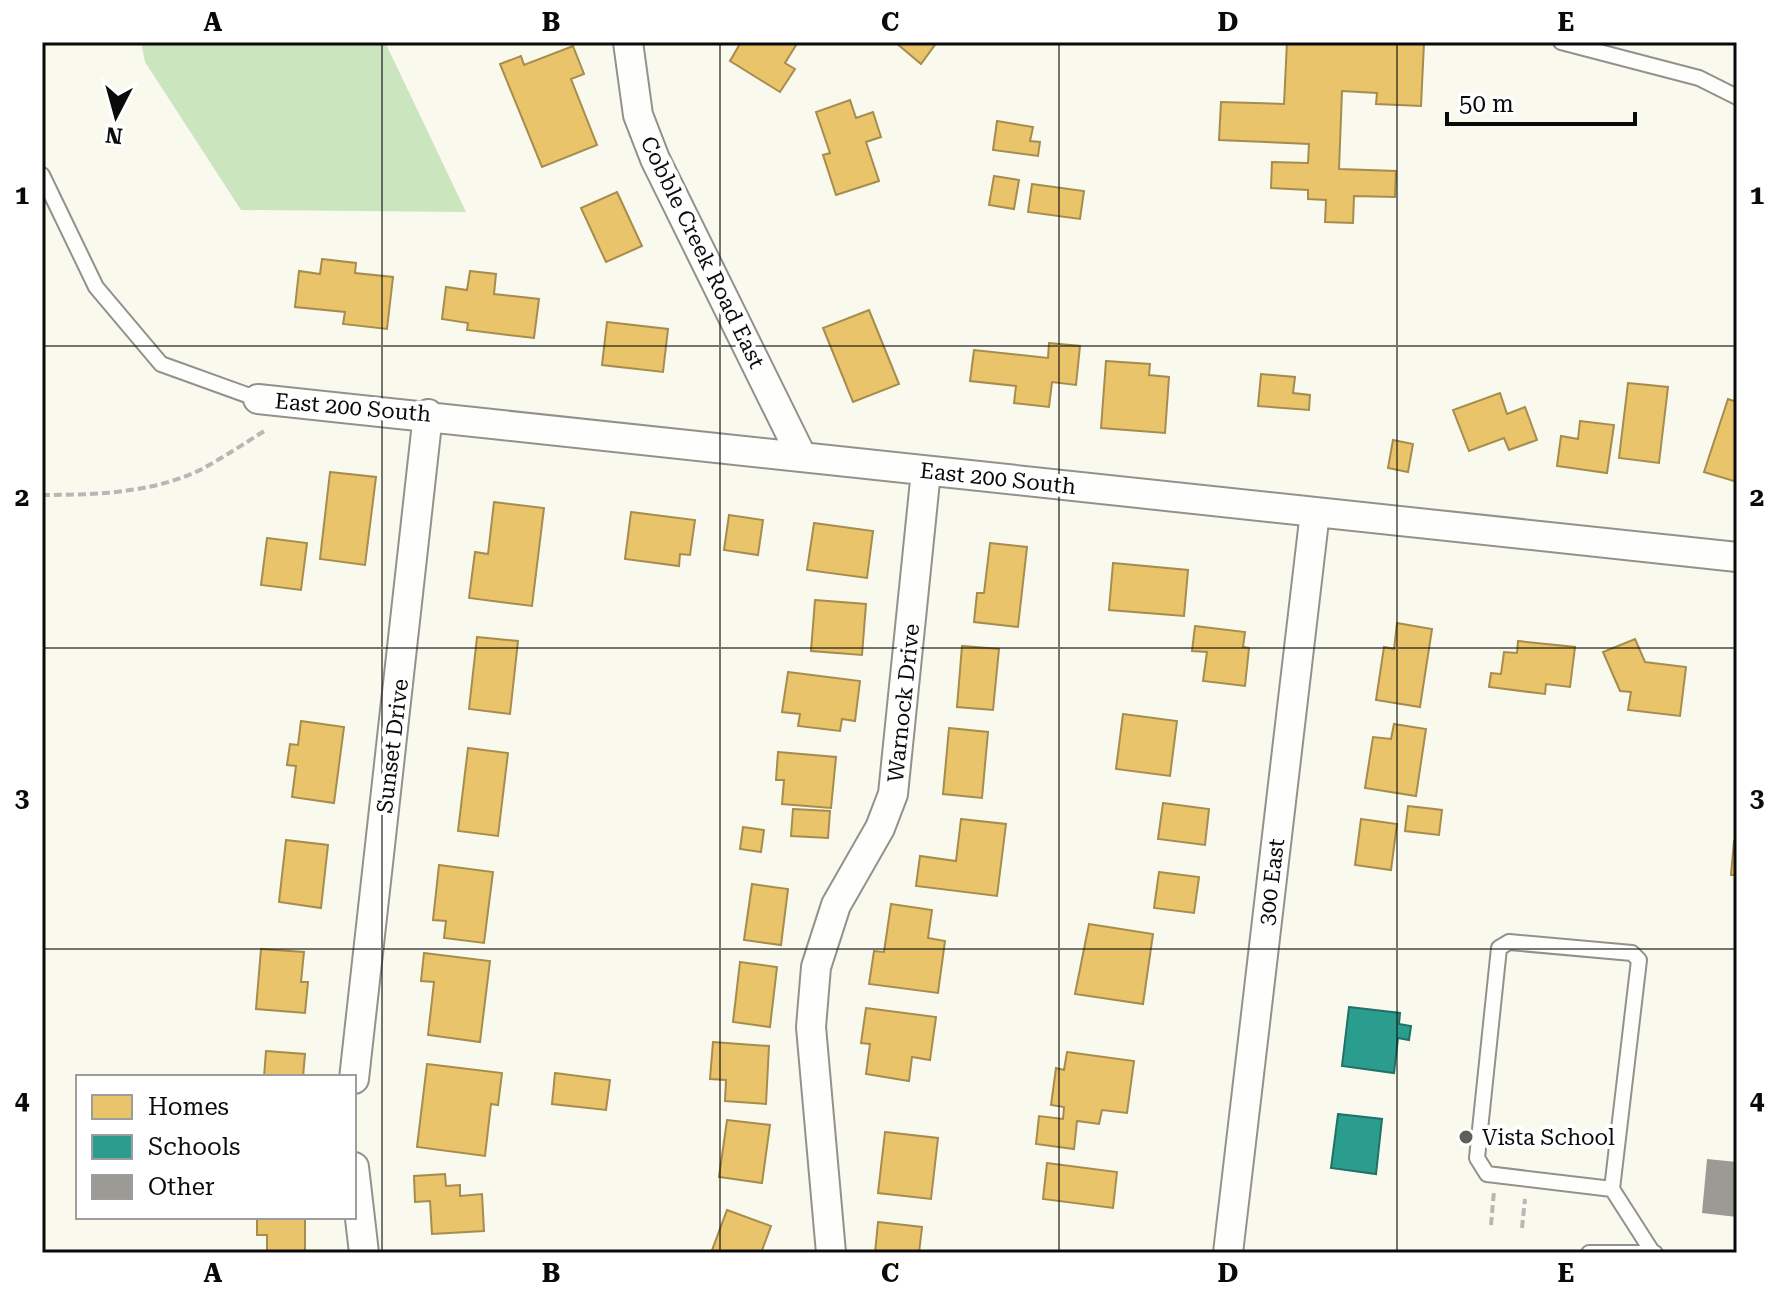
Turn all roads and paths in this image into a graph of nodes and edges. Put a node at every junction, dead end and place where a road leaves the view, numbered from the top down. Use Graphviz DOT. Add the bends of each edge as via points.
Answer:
graph roads {
  1 [pos="628,42"];
  2 [pos="1561,42"];
  3 [pos="1737,97"];
  4 [pos="42,175"];
  5 [pos="258,399"];
  6 [pos="428,414"];
  7 [pos="266,430"];
  8 [pos="801,455"];
  9 [pos="926,471"];
  10 [pos="42,495"];
  11 [pos="1315,512"];
  12 [pos="1737,557"];
  13 [pos="354,1075"];
  14 [pos="1496,1176"];
  15 [pos="1527,1179"];
  16 [pos="356,1184"];
  17 [pos="1612,1189"];
  18 [pos="1491,1225"];
  19 [pos="1522,1228"];
  20 [pos="364,1253"];
  21 [pos="831,1253"];
  22 [pos="1228,1253"];
  23 [pos="1589,1253"];
  24 [pos="1654,1253"];
  1 -- 8 [label="street, Cobble Creek Road East" via="638,115 655,159"];
  2 -- 3 [label="lane" via="1699,78"];
  4 -- 5 [label="lane" via="96,287 161,364"];
  5 -- 6 [label="street, East 200 South"];
  6 -- 8 [label="street, East 200 South"];
  6 -- 13 [label="street, Sunset Drive"];
  7 -- 10 [label="path" via="199,470 155,485 103,494"];
  8 -- 9 [label="street, East 200 South"];
  9 -- 11 [label="street, East 200 South"];
  9 -- 21 [label="street, Warnock Drive" via="893,794 836,905 816,967 811,1027"];
  11 -- 12 [label="street, East 200 South"];
  11 -- 22 [label="street, 300 East"];
  14 -- 15 [label="lane"];
  14 -- 17 [label="lane" via="1487,1174 1477,1158 1499,948 1509,942 1632,953 1639,960"];
  14 -- 18 [label="path"];
  15 -- 17 [label="lane"];
  15 -- 19 [label="path"];
  16 -- 20 [label="street"];
  17 -- 24 [label="lane"];
  23 -- 24 [label="lane"];
}
